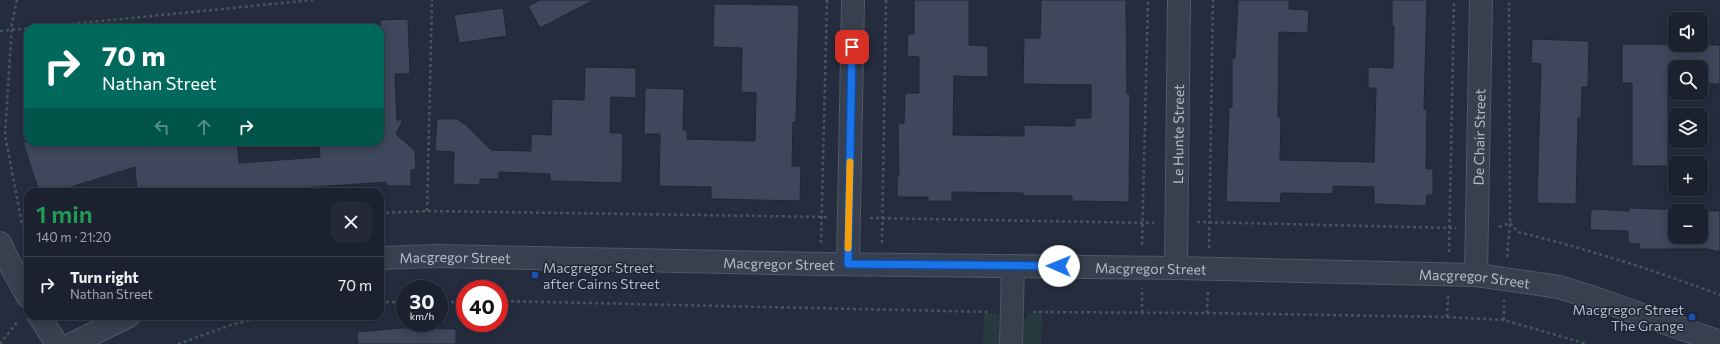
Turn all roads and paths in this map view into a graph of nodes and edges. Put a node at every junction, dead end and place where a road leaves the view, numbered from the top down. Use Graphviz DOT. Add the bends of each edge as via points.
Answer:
graph roads {
  1 [pos="17,0"];
  2 [pos="313,0"];
  3 [pos="432,0"];
  4 [pos="828,0"];
  5 [pos="853,0"];
  6 [pos="886,0"];
  7 [pos="1148,0"];
  8 [pos="1179,0"];
  9 [pos="1213,0"];
  10 [pos="1454,0"];
  11 [pos="1481,0"];
  12 [pos="1509,0"];
  13 [pos="63,24"];
  14 [pos="24,28"];
  15 [pos="11,29"];
  16 [pos="0,31"];
  17 [pos="427,211"];
  18 [pos="384,213"];
  19 [pos="849,217"];
  20 [pos="823,218"];
  21 [pos="882,219"];
  22 [pos="1176,222"];
  23 [pos="1210,222"];
  24 [pos="1143,223"];
  25 [pos="1510,223"];
  26 [pos="24,227"];
  27 [pos="1478,227"];
  28 [pos="1450,228"];
  29 [pos="0,242"];
  30 [pos="384,258"];
  31 [pos="820,264"];
  32 [pos="848,264"];
  33 [pos="882,264"];
  34 [pos="1013,266"];
  35 [pos="1142,268"];
  36 [pos="1176,268"];
  37 [pos="1208,269"];
  38 [pos="1449,274"];
  39 [pos="1476,275"];
  40 [pos="1505,278"];
  41 [pos="24,290"];
  42 [pos="1720,295"];
  43 [pos="384,302"];
  44 [pos="396,302"];
  45 [pos="508,302"];
  46 [pos="1012,312"];
  47 [pos="1142,313"];
  48 [pos="1208,313"];
  49 [pos="1447,317"];
  50 [pos="24,320"];
  51 [pos="33,320"];
  52 [pos="121,320"];
  53 [pos="252,320"];
  54 [pos="1504,320"];
  55 [pos="1681,337"];
  56 [pos="1720,342"];
  57 [pos="0,344"];
  58 [pos="57,344"];
  59 [pos="72,344"];
  60 [pos="178,344"];
  61 [pos="1011,344"];
  62 [pos="1587,344"];
  1 -- 15 [label="path"];
  2 -- 13 [label="path"];
  3 -- 17 [label="path"];
  4 -- 20 [label="path"];
  5 -- 19 [label="street"];
  6 -- 21 [label="path"];
  7 -- 24 [label="path"];
  8 -- 22 [label="street, Le Hunte Street"];
  9 -- 23 [label="path"];
  10 -- 28 [label="path"];
  11 -- 27 [label="street, De Chair Street"];
  12 -- 25 [label="path"];
  14 -- 15 [label="path"];
  15 -- 16 [label="path"];
  15 -- 26 [label="path" via="5,135"];
  17 -- 18 [label="path"];
  17 -- 20 [label="path"];
  19 -- 20 [label="path"];
  19 -- 21 [label="path"];
  19 -- 32 [label="street"];
  20 -- 31 [label="path"];
  21 -- 24 [label="path"];
  21 -- 33 [label="path"];
  22 -- 23 [label="path"];
  22 -- 24 [label="path"];
  22 -- 36 [label="street, Le Hunte Street"];
  23 -- 28 [label="path"];
  23 -- 37 [label="path"];
  24 -- 35 [label="path"];
  25 -- 27 [label="path" via="1497,228"];
  25 -- 40 [label="path"];
  25 -- 42 [label="path" via="1518,232 1618,259"];
  27 -- 28 [label="path"];
  27 -- 39 [label="street, De Chair Street"];
  28 -- 38 [label="path"];
  29 -- 41 [label="street"];
  30 -- 31 [label="street, Macgregor Street" via="436,256"];
  31 -- 32 [label="street, Macgregor Street"];
  32 -- 33 [label="street, Macgregor Street"];
  33 -- 34 [label="street, Macgregor Street"];
  34 -- 35 [label="street, Macgregor Street"];
  34 -- 46 [label="street"];
  35 -- 36 [label="street, Macgregor Street"];
  35 -- 47 [label="path"];
  36 -- 37 [label="street, Macgregor Street"];
  37 -- 38 [label="street, Macgregor Street"];
  37 -- 48 [label="path"];
  38 -- 39 [label="street, Macgregor Street"];
  38 -- 49 [label="path"];
  39 -- 40 [label="street, Macgregor Street"];
  40 -- 54 [label="path"];
  40 -- 55 [label="street, Macgregor Street" via="1559,288 1597,299"];
  43 -- 44 [label="path"];
  45 -- 46 [label="path"];
  46 -- 47 [label="path"];
  46 -- 61 [label="street"];
  47 -- 48 [label="path"];
  48 -- 49 [label="path"];
  49 -- 54 [label="path"];
  50 -- 57 [label="path" via="18,322"];
  51 -- 58 [label="street"];
  52 -- 59 [label="street"];
  53 -- 60 [label="path"];
  54 -- 62 [label="path"];
  55 -- 56 [label="street, Macgregor Street"];
}
